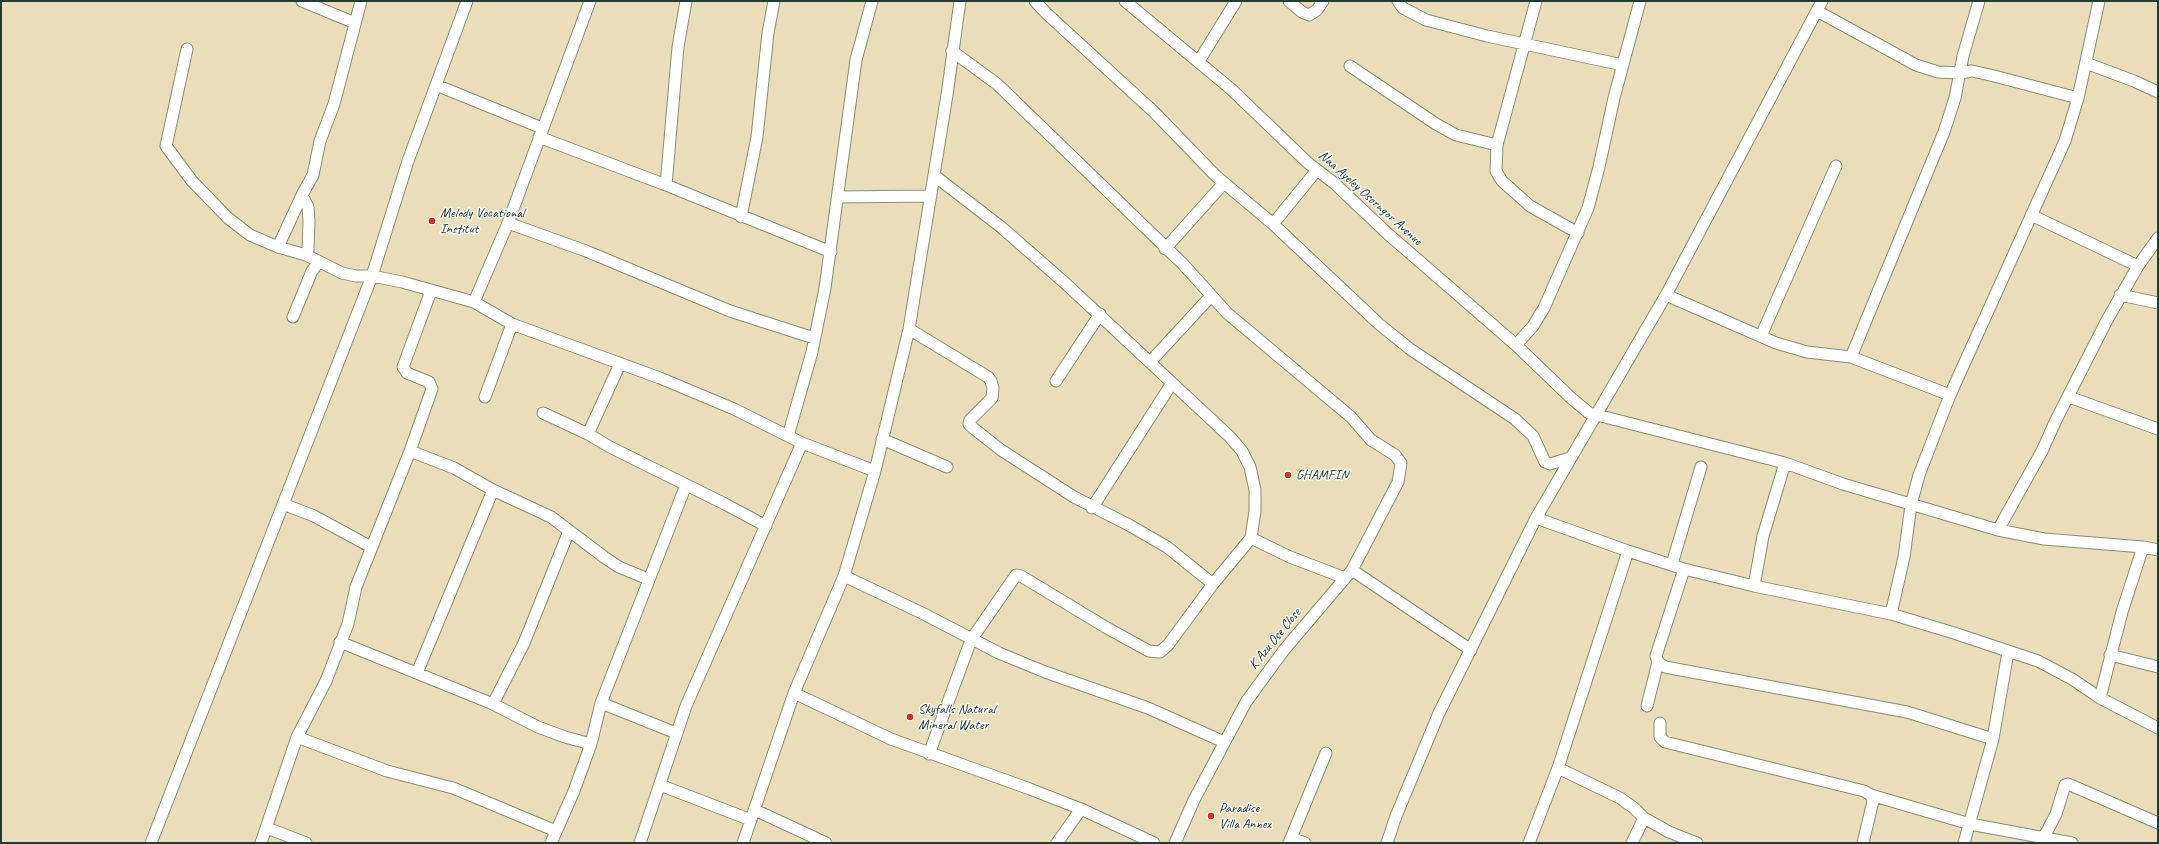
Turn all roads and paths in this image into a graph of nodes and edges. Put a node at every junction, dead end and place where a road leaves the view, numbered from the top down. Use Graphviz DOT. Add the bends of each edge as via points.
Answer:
graph roads {
  1 [pos="302,1"];
  2 [pos="361,1"];
  3 [pos="467,1"];
  4 [pos="590,1"];
  5 [pos="686,1"];
  6 [pos="774,1"];
  7 [pos="872,1"];
  8 [pos="960,1"];
  9 [pos="1035,1"];
  10 [pos="1126,1"];
  11 [pos="1236,1"];
  12 [pos="1289,1"];
  13 [pos="1323,1"];
  14 [pos="1398,1"];
  15 [pos="1536,1"];
  16 [pos="1640,1"];
  17 [pos="1979,1"];
  18 [pos="2096,2"];
  19 [pos="1820,6"];
  20 [pos="354,23"];
  21 [pos="1525,44"];
  22 [pos="188,49"];
  23 [pos="952,51"];
  24 [pos="1199,61"];
  25 [pos="2086,63"];
  26 [pos="1623,65"];
  27 [pos="1350,66"];
  28 [pos="1960,73"];
  29 [pos="436,85"];
  30 [pos="2158,92"];
  31 [pos="2078,98"];
  32 [pos="541,132"];
  33 [pos="1496,145"];
  34 [pos="1836,166"];
  35 [pos="1317,170"];
  36 [pos="934,176"];
  37 [pos="1224,183"];
  38 [pos="666,185"];
  39 [pos="302,195"];
  40 [pos="931,196"];
  41 [pos="838,198"];
  42 [pos="2031,215"];
  43 [pos="742,217"];
  44 [pos="508,223"];
  45 [pos="1273,224"];
  46 [pos="1578,233"];
  47 [pos="2158,238"];
  48 [pos="278,247"];
  49 [pos="1165,249"];
  50 [pos="831,252"];
  51 [pos="306,255"];
  52 [pos="318,263"];
  53 [pos="2138,266"];
  54 [pos="372,276"];
  55 [pos="431,291"];
  56 [pos="1666,295"];
  57 [pos="2120,295"];
  58 [pos="1210,296"];
  59 [pos="474,302"];
  60 [pos="2158,303"];
  61 [pos="1100,314"];
  62 [pos="293,317"];
  63 [pos="512,324"];
  64 [pos="909,329"];
  65 [pos="1761,336"];
  66 [pos="814,338"];
  67 [pos="1516,345"];
  68 [pos="1851,357"];
  69 [pos="1151,361"];
  70 [pos="620,364"];
  71 [pos="1056,381"];
  72 [pos="1172,383"];
  73 [pos="1950,395"];
  74 [pos="485,397"];
  75 [pos="2068,397"];
  76 [pos="543,413"];
  77 [pos="1597,415"];
  78 [pos="2158,429"];
  79 [pos="588,434"];
  80 [pos="788,436"];
  81 [pos="882,440"];
  82 [pos="802,443"];
  83 [pos="410,451"];
  84 [pos="1570,458"];
  85 [pos="1785,463"];
  86 [pos="947,467"];
  87 [pos="1701,467"];
  88 [pos="875,471"];
  89 [pos="686,485"];
  90 [pos="493,490"];
  91 [pos="283,504"];
  92 [pos="1911,505"];
  93 [pos="1092,508"];
  94 [pos="1536,518"];
  95 [pos="766,526"];
  96 [pos="1998,530"];
  97 [pos="569,531"];
  98 [pos="1251,538"];
  99 [pos="372,547"];
  100 [pos="2142,547"];
  101 [pos="2158,550"];
  102 [pos="1628,551"];
  103 [pos="1672,564"];
  104 [pos="1684,569"];
  105 [pos="1348,574"];
  106 [pos="844,576"];
  107 [pos="648,579"];
  108 [pos="1213,584"];
  109 [pos="1754,586"];
  110 [pos="1891,614"];
  111 [pos="971,640"];
  112 [pos="340,642"];
  113 [pos="1471,650"];
  114 [pos="2008,652"];
  115 [pos="2110,655"];
  116 [pos="1658,662"];
  117 [pos="2158,668"];
  118 [pos="417,673"];
  119 [pos="794,693"];
  120 [pos="2100,698"];
  121 [pos="601,703"];
  122 [pos="493,704"];
  123 [pos="1647,706"];
  124 [pos="1660,723"];
  125 [pos="2158,728"];
  126 [pos="676,733"];
  127 [pos="297,737"];
  128 [pos="1993,739"];
  129 [pos="1224,742"];
  130 [pos="591,744"];
  131 [pos="1326,753"];
  132 [pos="929,754"];
  133 [pos="1558,768"];
  134 [pos="660,785"];
  135 [pos="1871,794"];
  136 [pos="1081,809"];
  137 [pos="753,815"];
  138 [pos="1644,818"];
  139 [pos="2158,823"];
  140 [pos="1970,824"];
  141 [pos="267,828"];
  142 [pos="556,831"];
  143 [pos="2044,837"];
  144 [pos="1290,841"];
  145 [pos="151,843"];
  146 [pos="261,843"];
  147 [pos="306,843"];
  148 [pos="552,843"];
  149 [pos="640,843"];
  150 [pos="743,843"];
  151 [pos="826,843"];
  152 [pos="1057,843"];
  153 [pos="1154,843"];
  154 [pos="1175,843"];
  155 [pos="1305,843"];
  156 [pos="1387,843"];
  157 [pos="1529,843"];
  158 [pos="1632,843"];
  159 [pos="1697,843"];
  160 [pos="1863,843"];
  161 [pos="1964,843"];
  162 [pos="2072,843"];
  1 -- 20 [label="street"];
  2 -- 20 [label="street"];
  3 -- 29 [label="street"];
  4 -- 32 [label="street"];
  5 -- 38 [label="street" via="678,47"];
  6 -- 43 [label="street" via="757,137"];
  7 -- 41 [label="street" via="856,60"];
  8 -- 23 [label="street"];
  9 -- 37 [label="street" via="1154,112"];
  10 -- 24 [label="street, Naa Ayeley Osorngor Avenue"];
  11 -- 24 [label="street"];
  12 -- 13 [label="street" via="1309,15 1317,10"];
  14 -- 21 [label="street" via="1403,8 1426,20"];
  15 -- 21 [label="street"];
  16 -- 26 [label="street"];
  17 -- 28 [label="street"];
  18 -- 25 [label="street"];
  19 -- 28 [label="street" via="1916,65 1938,72"];
  19 -- 56 [label="street"];
  20 -- 39 [label="street" via="334,104 320,141 313,175"];
  21 -- 26 [label="street"];
  21 -- 33 [label="street"];
  22 -- 48 [label="street" via="166,146 192,181 228,218 250,235"];
  23 -- 36 [label="street"];
  23 -- 49 [label="street" via="997,84"];
  24 -- 35 [label="street, Naa Ayeley Osorngor Avenue"];
  25 -- 30 [label="street"];
  25 -- 31 [label="street"];
  26 -- 46 [label="street" via="1599,167"];
  27 -- 33 [label="street" via="1443,128 1456,135"];
  28 -- 31 [label="street" via="1972,71"];
  28 -- 68 [label="street" via="1944,132"];
  29 -- 32 [label="street"];
  29 -- 54 [label="street" via="408,161"];
  31 -- 42 [label="street" via="2065,141"];
  32 -- 38 [label="street"];
  32 -- 44 [label="street"];
  33 -- 46 [label="street" via="1496,171 1502,181 1530,206"];
  34 -- 65 [label="street"];
  35 -- 45 [label="street"];
  35 -- 67 [label="street, Naa Ayeley Osorngor Avenue"];
  36 -- 40 [label="street"];
  36 -- 61 [label="street" via="1001,227"];
  37 -- 45 [label="street"];
  37 -- 49 [label="street"];
  38 -- 43 [label="street"];
  39 -- 48 [label="street"];
  39 -- 51 [label="street" via="308,207 309,221"];
  40 -- 41 [label="street"];
  40 -- 64 [label="street"];
  41 -- 50 [label="street"];
  42 -- 53 [label="street"];
  42 -- 73 [label="street"];
  43 -- 50 [label="street"];
  44 -- 59 [label="street"];
  44 -- 66 [label="street" via="586,251 730,311"];
  45 -- 84 [label="street" via="1395,337 1506,412 1529,432 1536,440 1545,462 1550,464"];
  46 -- 67 [label="street" via="1544,308 1533,326"];
  47 -- 53 [label="street"];
  48 -- 51 [label="street"];
  49 -- 58 [label="street" via="1195,277"];
  50 -- 66 [label="street"];
  51 -- 52 [label="street"];
  52 -- 54 [label="street" via="342,273"];
  52 -- 62 [label="street" via="312,271"];
  53 -- 57 [label="street"];
  54 -- 55 [label="street"];
  54 -- 91 [label="street"];
  55 -- 59 [label="street"];
  55 -- 83 [label="street" via="403,367 407,373 430,382 432,389"];
  56 -- 65 [label="street"];
  56 -- 77 [label="street"];
  57 -- 60 [label="street"];
  57 -- 75 [label="street"];
  58 -- 69 [label="street"];
  58 -- 105 [label="street, K Azu Ose Close" via="1227,314 1351,417 1371,440 1399,458 1401,472 1398,482"];
  59 -- 63 [label="street"];
  61 -- 69 [label="street"];
  61 -- 71 [label="street"];
  63 -- 70 [label="street"];
  63 -- 74 [label="street"];
  64 -- 81 [label="street"];
  64 -- 93 [label="street" via="991,381 992,398 970,420 969,424 973,428 1001,450"];
  65 -- 68 [label="street" via="1807,352"];
  66 -- 80 [label="street" via="805,380"];
  67 -- 77 [label="street, Naa Ayeley Osorngor Avenue" via="1582,408"];
  68 -- 73 [label="street"];
  69 -- 72 [label="street"];
  70 -- 79 [label="street"];
  70 -- 80 [label="street" via="727,406"];
  72 -- 93 [label="street"];
  72 -- 98 [label="street" via="1230,436 1242,451 1250,467 1255,490"];
  73 -- 92 [label="street" via="1919,475"];
  75 -- 78 [label="street"];
  75 -- 96 [label="street" via="2042,451"];
  76 -- 79 [label="street"];
  77 -- 84 [label="street"];
  77 -- 85 [label="street, Naa Ayeley Osorngor Avenue"];
  79 -- 89 [label="street"];
  80 -- 82 [label="street"];
  81 -- 86 [label="street"];
  81 -- 88 [label="street"];
  82 -- 88 [label="street"];
  82 -- 95 [label="street"];
  83 -- 90 [label="street" via="454,468"];
  83 -- 99 [label="street"];
  84 -- 94 [label="street"];
  85 -- 92 [label="street, Naa Ayeley Osorngor Avenue"];
  85 -- 109 [label="street" via="1763,536"];
  87 -- 103 [label="street"];
  88 -- 106 [label="street"];
  89 -- 95 [label="street"];
  89 -- 107 [label="street"];
  90 -- 97 [label="street" via="551,516"];
  90 -- 118 [label="street"];
  91 -- 99 [label="street" via="314,516"];
  91 -- 145 [label="street"];
  92 -- 96 [label="street, Naa Ayeley Osorngor Avenue"];
  92 -- 110 [label="street" via="1904,557"];
  93 -- 108 [label="street" via="1167,547"];
  94 -- 102 [label="street"];
  94 -- 113 [label="street"];
  95 -- 126 [label="street" via="705,660"];
  96 -- 100 [label="street, Naa Ayeley Osorngor Avenue" via="2044,539"];
  97 -- 107 [label="street" via="614,564"];
  97 -- 122 [label="street" via="524,643"];
  98 -- 105 [label="street" via="1290,557"];
  98 -- 108 [label="street"];
  99 -- 112 [label="street" via="356,587 348,624"];
  100 -- 101 [label="street, Naa Ayeley Osorngor Avenue"];
  100 -- 115 [label="street"];
  102 -- 103 [label="street"];
  102 -- 133 [label="street"];
  103 -- 104 [label="street"];
  104 -- 109 [label="street"];
  104 -- 116 [label="street" via="1656,656"];
  105 -- 113 [label="street"];
  105 -- 129 [label="street, K Azu Ose Close" via="1263,678 1246,702"];
  106 -- 111 [label="street" via="922,613"];
  106 -- 119 [label="street"];
  107 -- 121 [label="street"];
  108 -- 111 [label="street" via="1168,646 1160,652 1149,651 1018,575"];
  109 -- 110 [label="street"];
  110 -- 114 [label="street"];
  111 -- 129 [label="street" via="1045,672 1148,708"];
  111 -- 132 [label="street"];
  112 -- 118 [label="street"];
  112 -- 127 [label="street" via="326,681"];
  113 -- 156 [label="street" via="1426,743"];
  114 -- 120 [label="street" via="2053,668"];
  114 -- 128 [label="street"];
  115 -- 117 [label="street"];
  115 -- 120 [label="street"];
  116 -- 123 [label="street"];
  116 -- 128 [label="street" via="1665,667 1907,712"];
  118 -- 122 [label="street"];
  119 -- 132 [label="street" via="859,725"];
  119 -- 137 [label="street"];
  120 -- 125 [label="street"];
  121 -- 126 [label="street"];
  121 -- 130 [label="street"];
  122 -- 130 [label="street" via="538,727"];
  124 -- 135 [label="street" via="1660,737 1665,742"];
  126 -- 134 [label="street"];
  127 -- 141 [label="street"];
  127 -- 142 [label="street" via="387,771 453,788"];
  128 -- 140 [label="street"];
  129 -- 154 [label="street, K Azu Ose Close"];
  130 -- 142 [label="street"];
  131 -- 144 [label="street"];
  132 -- 136 [label="street"];
  133 -- 138 [label="street" via="1620,798"];
  133 -- 157 [label="street"];
  134 -- 137 [label="street"];
  134 -- 149 [label="street"];
  135 -- 140 [label="street"];
  135 -- 160 [label="street" via="1873,801"];
  136 -- 152 [label="street"];
  136 -- 153 [label="street"];
  137 -- 150 [label="street"];
  137 -- 151 [label="street"];
  138 -- 158 [label="street"];
  138 -- 159 [label="street"];
  139 -- 143 [label="street" via="2068,784 2065,785 2056,814"];
  140 -- 143 [label="street"];
  140 -- 161 [label="street"];
  141 -- 146 [label="street"];
  141 -- 147 [label="street"];
  142 -- 148 [label="street"];
  143 -- 162 [label="street"];
  144 -- 155 [label="street"];
}
